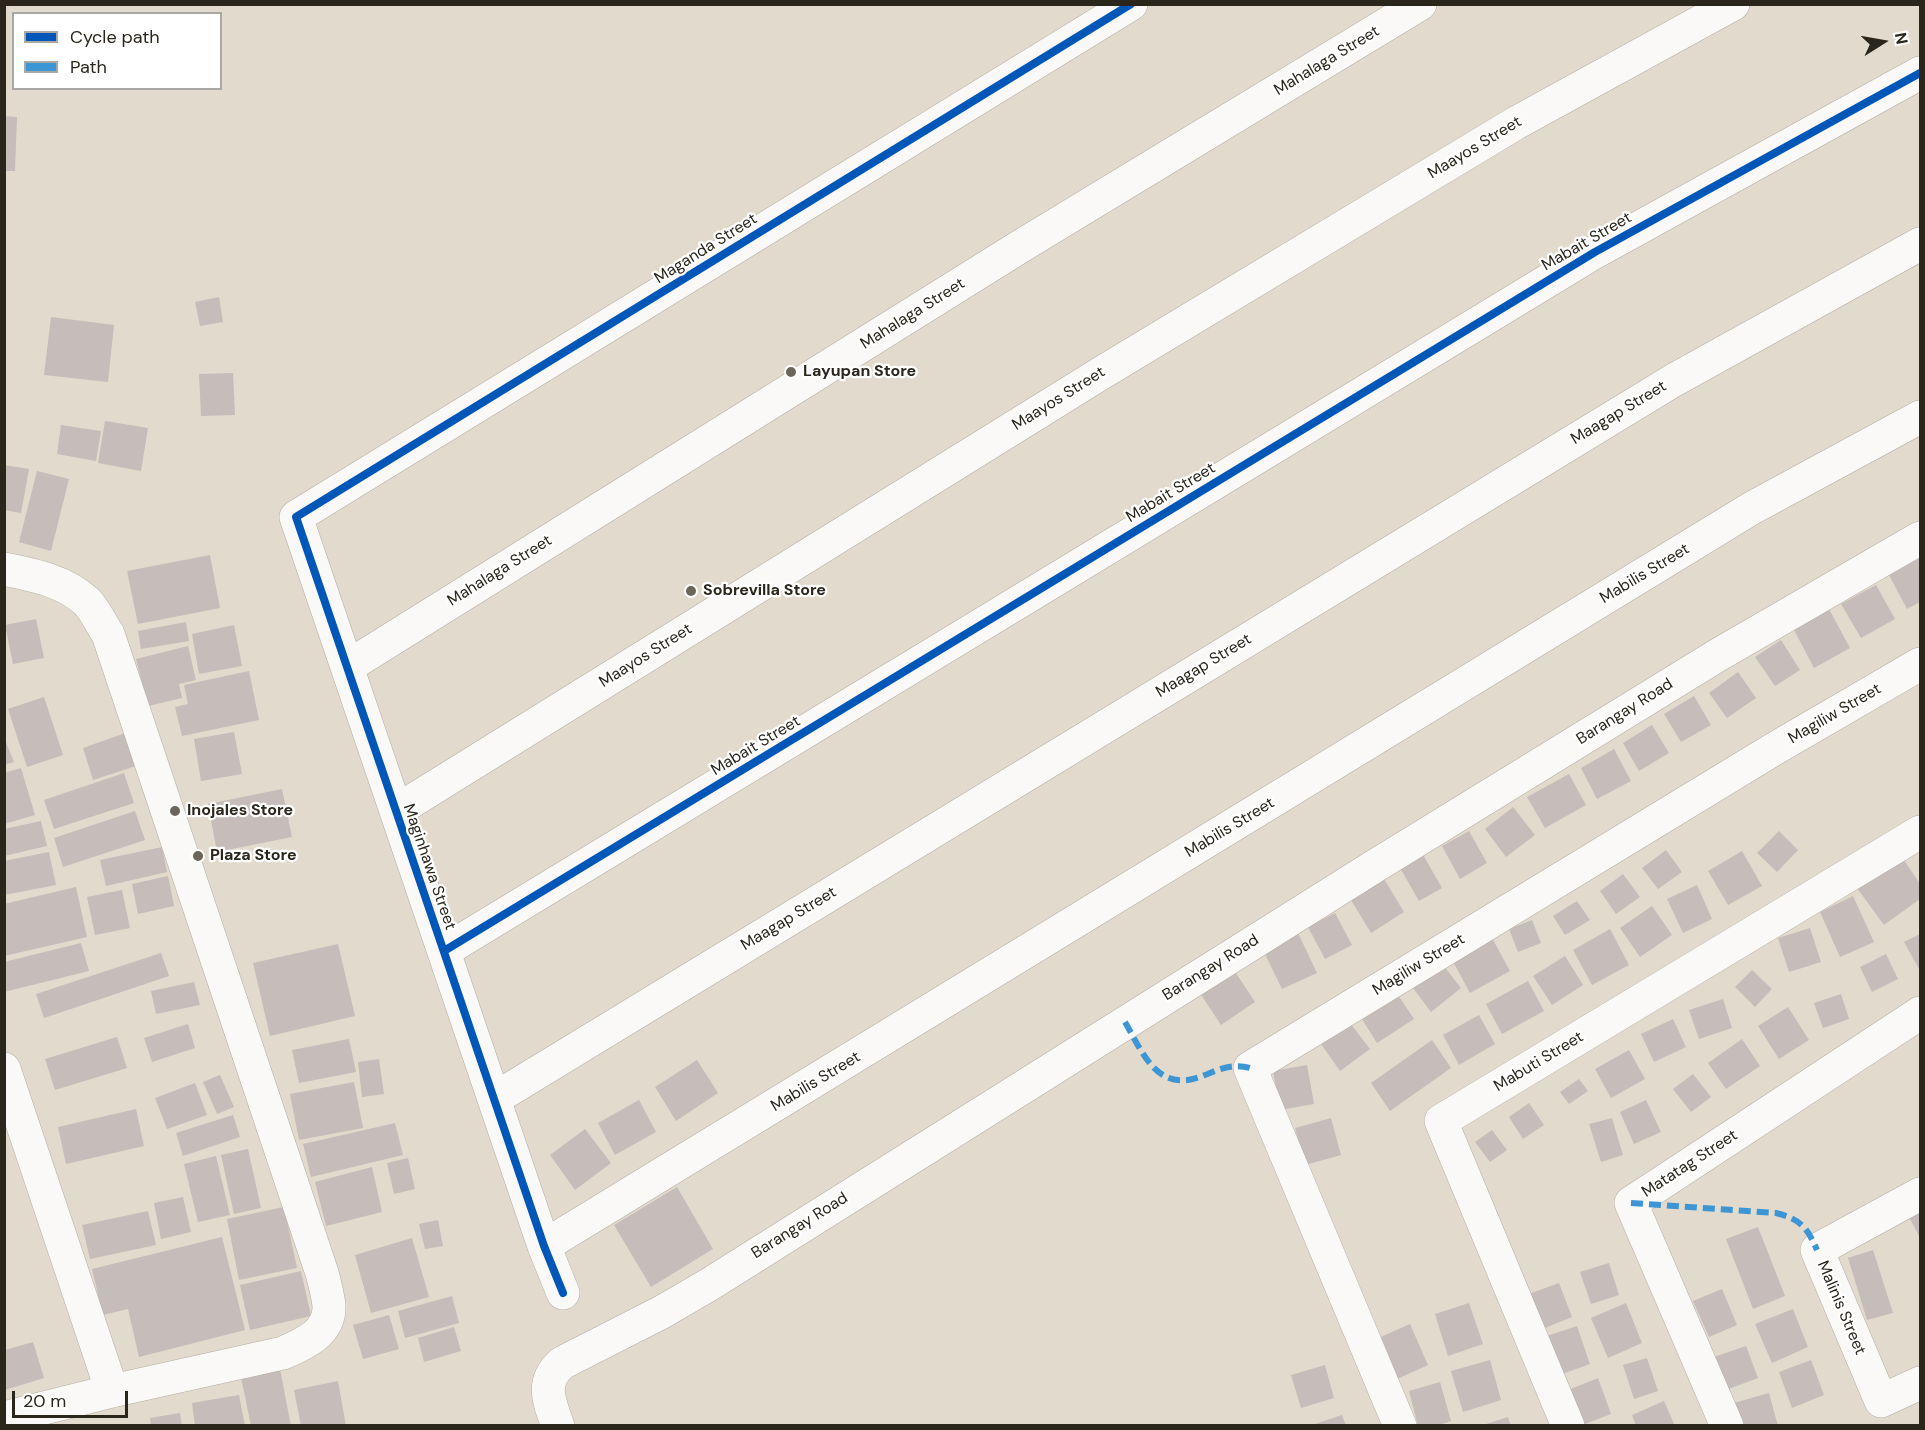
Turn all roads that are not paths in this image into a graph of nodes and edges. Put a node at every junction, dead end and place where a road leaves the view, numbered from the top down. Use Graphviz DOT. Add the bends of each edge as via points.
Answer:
graph roads {
  1 [pos="1131,4"];
  2 [pos="1420,4"];
  3 [pos="1733,4"];
  4 [pos="1920,73"];
  5 [pos="1920,244"];
  6 [pos="1920,417"];
  7 [pos="296,517"];
  8 [pos="1920,538"];
  9 [pos="4,569"];
  10 [pos="1920,664"];
  11 [pos="347,667"];
  12 [pos="396,811"];
  13 [pos="1920,832"];
  14 [pos="444,951"];
  15 [pos="1920,1012"];
  16 [pos="4,1069"];
  17 [pos="494,1099"];
  18 [pos="1920,1194"];
  19 [pos="544,1246"];
  20 [pos="563,1293"];
  21 [pos="1920,1383"];
  22 [pos="112,1391"];
  23 [pos="4,1418"];
  24 [pos="558,1425"];
  25 [pos="1400,1425"];
  26 [pos="1568,1425"];
  27 [pos="1727,1425"];
  1 -- 7 [label="street, Maganda Street"];
  2 -- 11 [label="street, Mahalaga Street" via="1011,253"];
  3 -- 12 [label="street, Maayos Street" via="1516,123 1103,372"];
  4 -- 14 [label="street, Mabait Street" via="1595,252"];
  5 -- 17 [label="street, Maagap Street" via="1674,380"];
  6 -- 19 [label="street, Mabilis Street" via="1752,508"];
  7 -- 11 [label="street, Maginhawa Street"];
  8 -- 24 [label="street, Barangay Road" via="1718,655 1405,847 710,1284 562,1363 548,1381 548,1395"];
  9 -- 22 [label="street" via="32,574 66,587 88,603 108,634 322,1273 329,1308 324,1328 284,1353"];
  10 -- 25 [label="street, Magiliw Street" via="1250,1068"];
  11 -- 12 [label="street, Maginhawa Street"];
  12 -- 14 [label="street, Maginhawa Street"];
  13 -- 26 [label="street, Mabuti Street" via="1441,1121"];
  14 -- 17 [label="street, Maginhawa Street"];
  15 -- 27 [label="street, Matatag Street" via="1632,1203"];
  16 -- 22 [label="street"];
  17 -- 19 [label="street, Maginhawa Street"];
  18 -- 21 [label="street, Malinis Street" via="1817,1250 1881,1401"];
  19 -- 20 [label="street, Maginhawa Street"];
  22 -- 23 [label="street"];
}
